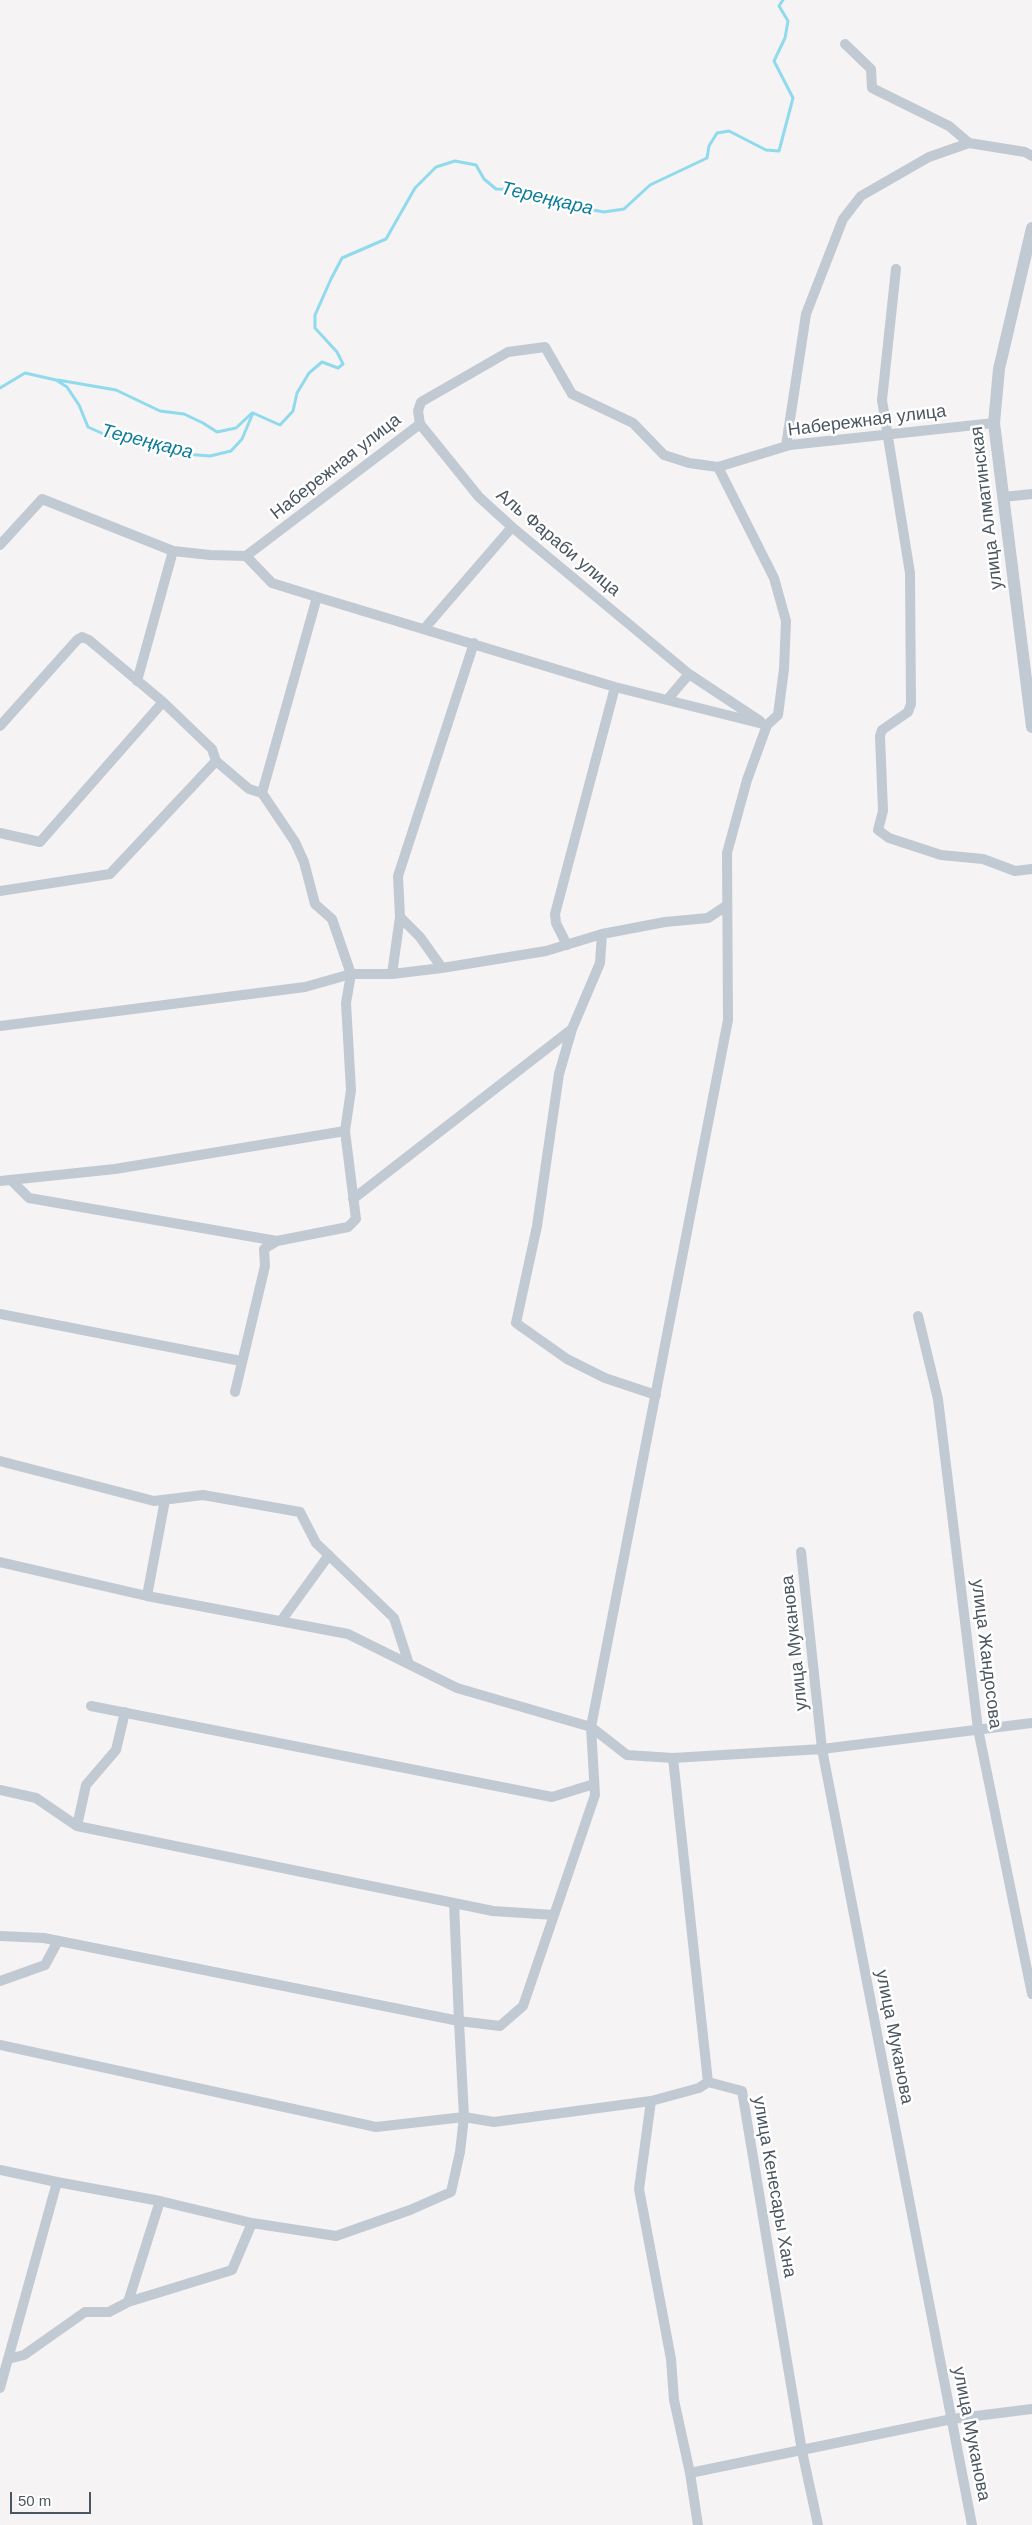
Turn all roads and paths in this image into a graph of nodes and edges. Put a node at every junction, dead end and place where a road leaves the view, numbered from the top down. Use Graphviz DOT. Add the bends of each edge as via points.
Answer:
graph roads {
  1 [pos="845,44"];
  2 [pos="969,143"];
  3 [pos="1032,156"];
  4 [pos="1032,228"];
  5 [pos="1028,265"];
  6 [pos="896,269"];
  7 [pos="994,423"];
  8 [pos="420,424"];
  9 [pos="886,434"];
  10 [pos="786,446"];
  11 [pos="718,467"];
  12 [pos="1032,494"];
  13 [pos="1003,497"];
  14 [pos="512,527"];
  15 [pos="0,545"];
  16 [pos="173,550"];
  17 [pos="246,556"];
  18 [pos="317,597"];
  19 [pos="424,629"];
  20 [pos="474,643"];
  21 [pos="689,674"];
  22 [pos="1028,675"];
  23 [pos="137,681"];
  24 [pos="615,687"];
  25 [pos="667,700"];
  26 [pos="163,702"];
  27 [pos="767,725"];
  28 [pos="0,726"];
  29 [pos="1032,727"];
  30 [pos="216,761"];
  31 [pos="262,793"];
  32 [pos="0,833"];
  33 [pos="1032,869"];
  34 [pos="0,891"];
  35 [pos="726,906"];
  36 [pos="400,917"];
  37 [pos="602,934"];
  38 [pos="567,945"];
  39 [pos="442,968"];
  40 [pos="351,974"];
  41 [pos="392,974"];
  42 [pos="0,1026"];
  43 [pos="572,1029"];
  44 [pos="345,1131"];
  45 [pos="12,1180"];
  46 [pos="0,1181"];
  47 [pos="352,1199"];
  48 [pos="277,1241"];
  49 [pos="0,1314"];
  50 [pos="918,1316"];
  51 [pos="241,1360"];
  52 [pos="235,1392"];
  53 [pos="656,1394"];
  54 [pos="0,1460"];
  55 [pos="165,1500"];
  56 [pos="801,1552"];
  57 [pos="329,1555"];
  58 [pos="0,1562"];
  59 [pos="147,1596"];
  60 [pos="280,1621"];
  61 [pos="410,1664"];
  62 [pos="91,1706"];
  63 [pos="125,1712"];
  64 [pos="1032,1723"];
  65 [pos="592,1727"];
  66 [pos="978,1729"];
  67 [pos="822,1749"];
  68 [pos="672,1758"];
  69 [pos="594,1784"];
  70 [pos="0,1790"];
  71 [pos="77,1826"];
  72 [pos="454,1903"];
  73 [pos="554,1915"];
  74 [pos="0,1936"];
  75 [pos="58,1941"];
  76 [pos="0,1981"];
  77 [pos="1032,1994"];
  78 [pos="459,2021"];
  79 [pos="0,2045"];
  80 [pos="708,2082"];
  81 [pos="651,2101"];
  82 [pos="464,2116"];
  83 [pos="0,2170"];
  84 [pos="57,2182"];
  85 [pos="160,2201"];
  86 [pos="252,2223"];
  87 [pos="128,2302"];
  88 [pos="8,2359"];
  89 [pos="0,2388"];
  90 [pos="1032,2409"];
  91 [pos="952,2419"];
  92 [pos="802,2451"];
  93 [pos="690,2473"];
  94 [pos="698,2525"];
  95 [pos="818,2525"];
  96 [pos="972,2525"];
  1 -- 2 [label="street" via="872,69 872,88 949,126"];
  2 -- 3 [label="street" via="1025,152"];
  2 -- 10 [label="street" via="929,157 861,196 843,219 806,314"];
  4 -- 5 [label="street, улица Алматинская"];
  5 -- 7 [label="street, улица Алматинская" via="999,369"];
  6 -- 9 [label="street" via="882,400"];
  7 -- 9 [label="street, Набережная улица"];
  7 -- 13 [label="street, улица Алматинская"];
  8 -- 11 [label="street, Набережная улица" via="418,411 421,402 508,352 545,347 572,394 633,423 664,455"];
  8 -- 14 [label="street, Аль Фараби улица" via="479,497"];
  8 -- 17 [label="street, Набережная улица"];
  9 -- 10 [label="street, Набережная улица"];
  9 -- 33 [label="street" via="910,574 911,704 908,712 882,730 880,736 883,811 878,830 889,838 941,855 983,859 1015,871"];
  10 -- 11 [label="street, Набережная улица"];
  11 -- 27 [label="street" via="774,578 786,621 778,714"];
  12 -- 13 [label="street"];
  13 -- 22 [label="street, улица Алматинская"];
  14 -- 19 [label="street"];
  14 -- 21 [label="street, Аль Фараби улица"];
  15 -- 16 [label="street" via="42,499"];
  16 -- 17 [label="street"];
  16 -- 23 [label="street"];
  17 -- 18 [label="street" via="272,583"];
  18 -- 19 [label="street"];
  18 -- 31 [label="street"];
  19 -- 20 [label="street"];
  20 -- 24 [label="street"];
  20 -- 36 [label="street" via="398,876"];
  21 -- 25 [label="street"];
  21 -- 27 [label="street, Аль Фараби улица"];
  22 -- 29 [label="street, улица Алматинская"];
  23 -- 26 [label="street"];
  23 -- 28 [label="street" via="82,637"];
  24 -- 25 [label="street"];
  24 -- 38 [label="street" via="555,914"];
  25 -- 27 [label="street"];
  26 -- 30 [label="street" via="212,749"];
  26 -- 32 [label="street" via="40,842"];
  27 -- 35 [label="street" via="747,780 727,853"];
  30 -- 31 [label="street" via="249,789"];
  30 -- 34 [label="street" via="110,874"];
  31 -- 40 [label="street" via="295,842 304,862 314,904 332,919"];
  35 -- 37 [label="street" via="708,918"];
  35 -- 53 [label="street" via="728,1020"];
  36 -- 39 [label="street" via="420,937"];
  36 -- 41 [label="street"];
  37 -- 38 [label="street"];
  37 -- 43 [label="street" via="600,963"];
  38 -- 39 [label="street"];
  39 -- 41 [label="street"];
  40 -- 41 [label="street"];
  40 -- 42 [label="street" via="305,987"];
  40 -- 44 [label="street" via="346,1003 351,1090"];
  43 -- 47 [label="street"];
  43 -- 53 [label="street" via="559,1074 536,1226 516,1323 567,1359 605,1378"];
  44 -- 45 [label="street" via="115,1169"];
  44 -- 47 [label="street"];
  45 -- 46 [label="street"];
  45 -- 48 [label="street" via="29,1198"];
  47 -- 48 [label="street" via="356,1219 348,1227"];
  48 -- 51 [label="street" via="264,1249 265,1266"];
  49 -- 51 [label="street"];
  50 -- 66 [label="street, улица Жандосова" via="938,1399"];
  51 -- 52 [label="street"];
  53 -- 65 [label="street"];
  54 -- 55 [label="street" via="154,1501"];
  55 -- 57 [label="street" via="203,1495 300,1512 316,1543"];
  55 -- 59 [label="street"];
  56 -- 67 [label="street, улица Муканова"];
  57 -- 60 [label="street"];
  57 -- 61 [label="street" via="394,1618"];
  58 -- 59 [label="street"];
  59 -- 60 [label="street"];
  60 -- 61 [label="street" via="348,1634"];
  61 -- 65 [label="street" via="457,1688"];
  62 -- 63 [label="street"];
  63 -- 69 [label="street" via="552,1797"];
  63 -- 71 [label="street" via="116,1750 86,1785"];
  64 -- 66 [label="street"];
  65 -- 68 [label="street" via="627,1755"];
  65 -- 69 [label="street"];
  66 -- 67 [label="street"];
  66 -- 77 [label="street, улица Жандосова"];
  67 -- 68 [label="street"];
  67 -- 91 [label="street, улица Муканова"];
  68 -- 80 [label="street"];
  69 -- 73 [label="street" via="595,1795"];
  70 -- 71 [label="street" via="36,1798"];
  71 -- 72 [label="street"];
  72 -- 73 [label="street" via="493,1911"];
  72 -- 78 [label="street"];
  73 -- 78 [label="street" via="523,2006 500,2026"];
  74 -- 75 [label="street"];
  75 -- 76 [label="street" via="45,1965"];
  75 -- 78 [label="street"];
  78 -- 82 [label="street"];
  79 -- 82 [label="street" via="376,2127"];
  80 -- 81 [label="street" via="699,2088"];
  80 -- 92 [label="street, улица Кенесары Хана" via="742,2092"];
  81 -- 82 [label="street" via="494,2122"];
  81 -- 93 [label="street" via="639,2189 671,2359 674,2400"];
  82 -- 86 [label="street" via="451,2192 336,2236"];
  83 -- 84 [label="street"];
  84 -- 85 [label="street"];
  84 -- 88 [label="street"];
  85 -- 86 [label="street"];
  85 -- 87 [label="street"];
  86 -- 87 [label="street" via="232,2270"];
  87 -- 88 [label="street" via="109,2312 84,2312 24,2355"];
  88 -- 89 [label="street"];
  90 -- 91 [label="street"];
  91 -- 92 [label="street"];
  91 -- 96 [label="street, улица Муканова"];
  92 -- 93 [label="street"];
  92 -- 95 [label="street, улица Кенесары Хана"];
  93 -- 94 [label="street"];
}
